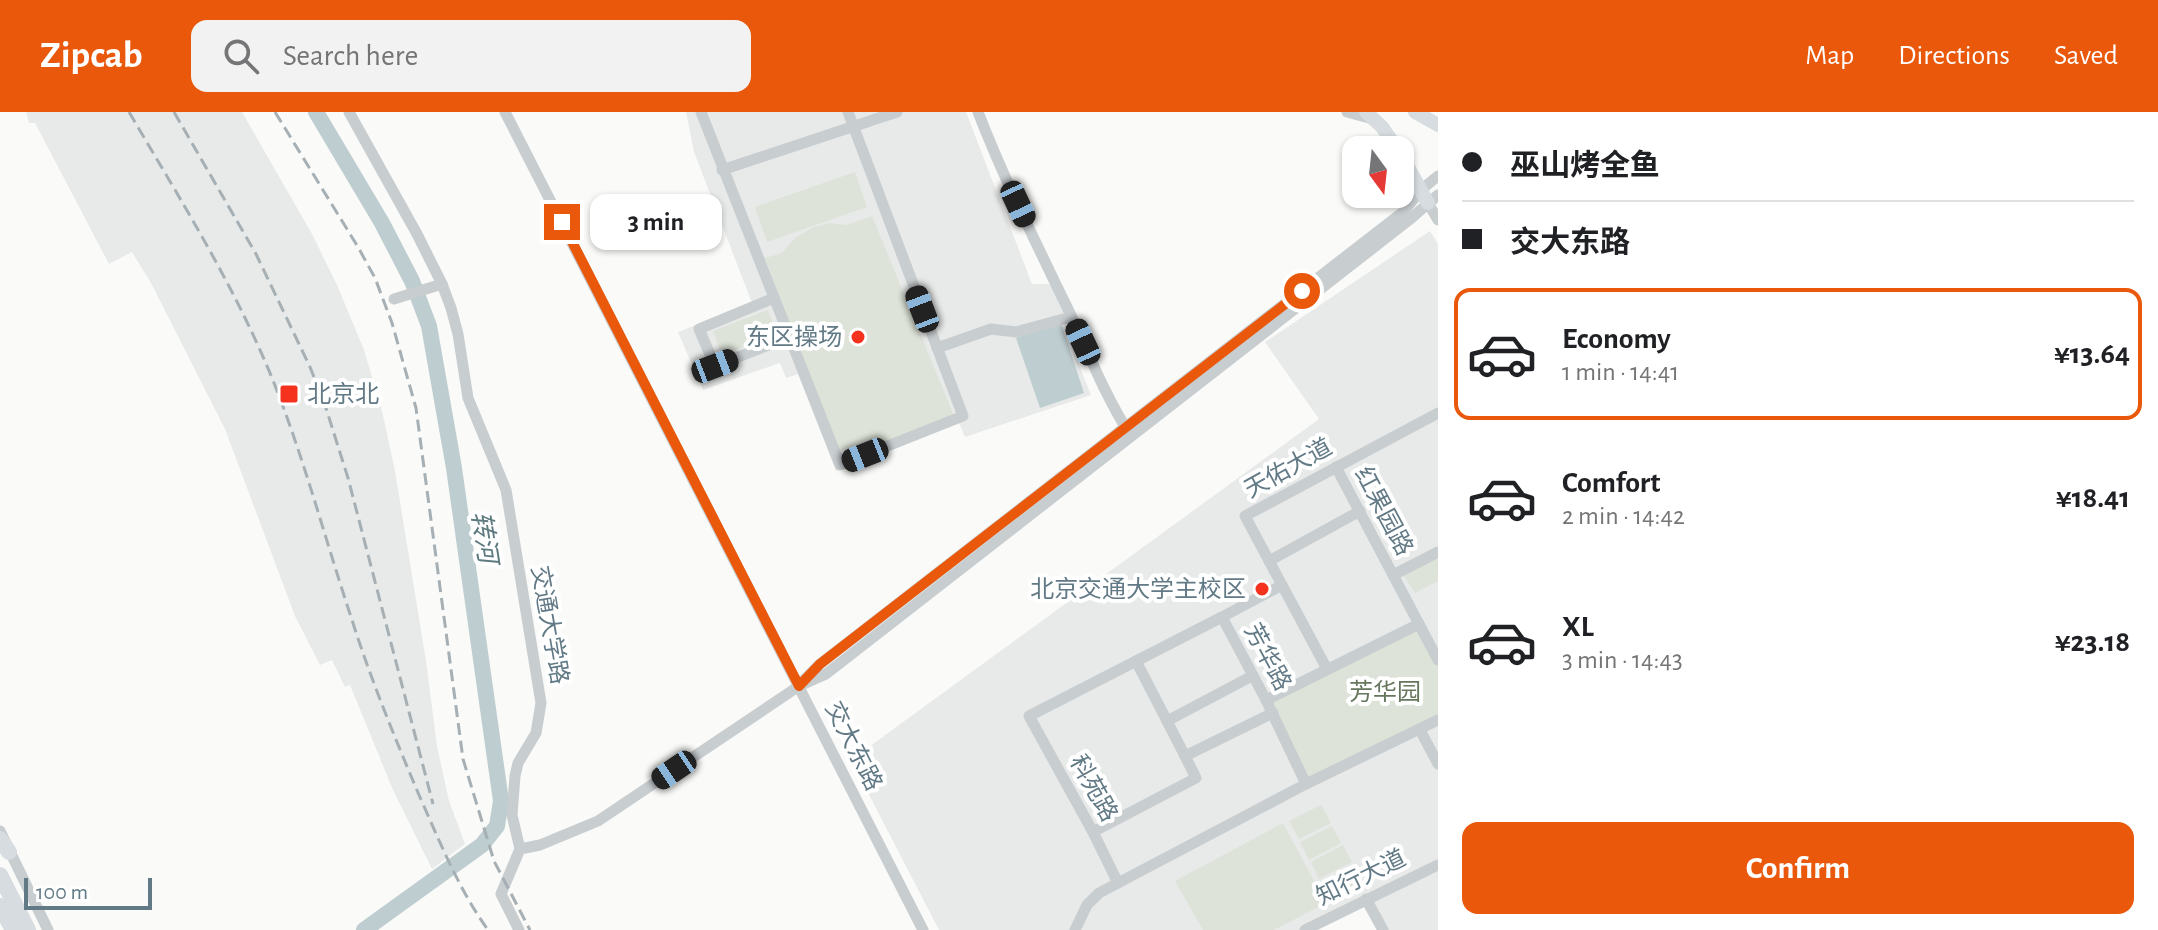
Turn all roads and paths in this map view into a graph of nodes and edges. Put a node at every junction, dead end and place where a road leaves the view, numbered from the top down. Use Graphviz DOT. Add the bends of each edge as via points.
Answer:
graph roads {
  1 [pos="349,112"];
  2 [pos="505,112"];
  3 [pos="701,112"];
  4 [pos="848,112"];
  5 [pos="897,112"];
  6 [pos="978,112"];
  7 [pos="1347,112"];
  8 [pos="1415,112"];
  9 [pos="1369,116"];
  10 [pos="1438,125"];
  11 [pos="853,126"];
  12 [pos="1386,136"];
  13 [pos="722,170"];
  14 [pos="1414,174"];
  15 [pos="1438,176"];
  16 [pos="1429,195"];
  17 [pos="1438,220"];
  18 [pos="436,286"];
  19 [pos="398,298"];
  20 [pos="774,298"];
  21 [pos="1071,317"];
  22 [pos="789,337"];
  23 [pos="937,348"];
  24 [pos="1438,413"];
  25 [pos="1129,432"];
  26 [pos="1336,467"];
  27 [pos="1360,511"];
  28 [pos="1438,552"];
  29 [pos="1269,561"];
  30 [pos="1393,575"];
  31 [pos="1282,585"];
  32 [pos="1222,617"];
  33 [pos="1419,624"];
  34 [pos="1438,660"];
  35 [pos="1136,661"];
  36 [pos="1327,669"];
  37 [pos="1252,676"];
  38 [pos="799,686"];
  39 [pos="1266,700"];
  40 [pos="1273,713"];
  41 [pos="1029,716"];
  42 [pos="1438,720"];
  43 [pos="1167,721"];
  44 [pos="1420,730"];
  45 [pos="1185,756"];
  46 [pos="1438,764"];
  47 [pos="1306,784"];
  48 [pos="0,831"];
  49 [pos="1093,832"];
  50 [pos="4,845"];
  51 [pos="520,849"];
  52 [pos="1438,865"];
  53 [pos="0,875"];
  54 [pos="1118,883"];
  55 [pos="1366,899"];
  56 [pos="5,905"];
  57 [pos="13,930"];
  58 [pos="28,930"];
  59 [pos="48,930"];
  60 [pos="519,930"];
  61 [pos="923,930"];
  62 [pos="1075,930"];
  63 [pos="1305,930"];
  64 [pos="1383,930"];
  1 -- 18 [label="street, 交通大学路" via="380,164"];
  2 -- 38 [label="street, 交大东路"];
  3 -- 13 [label="street"];
  4 -- 11 [label="street"];
  5 -- 11 [label="street"];
  6 -- 21 [label="street"];
  7 -- 9 [label="street"];
  8 -- 10 [label="main road"];
  9 -- 12 [label="main road"];
  11 -- 13 [label="street"];
  11 -- 23 [label="street"];
  13 -- 20 [label="street"];
  14 -- 16 [label="main road"];
  15 -- 16 [label="street"];
  16 -- 17 [label="street"];
  16 -- 25 [label="street"];
  18 -- 19 [label="street"];
  18 -- 51 [label="street, 交通大学路" via="458,334 468,398 506,490 541,703 536,733 515,776 512,815"];
  20 -- 22 [label="street"];
  20 -- 22 [label="street" via="699,329 715,366"];
  21 -- 23 [label="street" via="1016,332 991,329"];
  21 -- 25 [label="street"];
  22 -- 23 [label="street" via="840,465 963,416"];
  24 -- 26 [label="street, 天佑大道"];
  25 -- 38 [label="street" via="826,674"];
  26 -- 27 [label="street, 红果园路"];
  26 -- 29 [label="street, 天佑大道" via="1245,516"];
  27 -- 29 [label="street"];
  27 -- 30 [label="street, 红果园路"];
  28 -- 30 [label="street"];
  29 -- 31 [label="street, 天佑大道"];
  30 -- 33 [label="street, 红果园路"];
  31 -- 32 [label="street"];
  31 -- 36 [label="street, 天佑大道"];
  32 -- 35 [label="street, 芳华路"];
  32 -- 37 [label="street, 芳华路"];
  33 -- 34 [label="street, 红果园路"];
  33 -- 36 [label="street"];
  35 -- 41 [label="street, 芳华路"];
  35 -- 43 [label="street"];
  36 -- 39 [label="street"];
  37 -- 39 [label="street, 芳华路"];
  37 -- 43 [label="street"];
  38 -- 51 [label="street" via="598,821"];
  38 -- 61 [label="street, 交大东路"];
  39 -- 40 [label="street, 芳华路"];
  40 -- 45 [label="street"];
  40 -- 47 [label="street, 芳华路"];
  41 -- 49 [label="street, 科苑路"];
  42 -- 44 [label="street"];
  43 -- 45 [label="street"];
  44 -- 46 [label="street"];
  44 -- 47 [label="street"];
  45 -- 49 [label="street" via="1196,778"];
  47 -- 54 [label="street"];
  48 -- 50 [label="street"];
  49 -- 54 [label="street, 科苑路"];
  50 -- 59 [label="street"];
  51 -- 60 [label="street" via="501,894"];
  52 -- 55 [label="street, 知行大道"];
  53 -- 56 [label="highway"];
  54 -- 62 [label="street" via="1087,905"];
  55 -- 63 [label="street, 知行大道"];
  55 -- 64 [label="street"];
  56 -- 57 [label="highway"];
  56 -- 58 [label="highway"];
}
